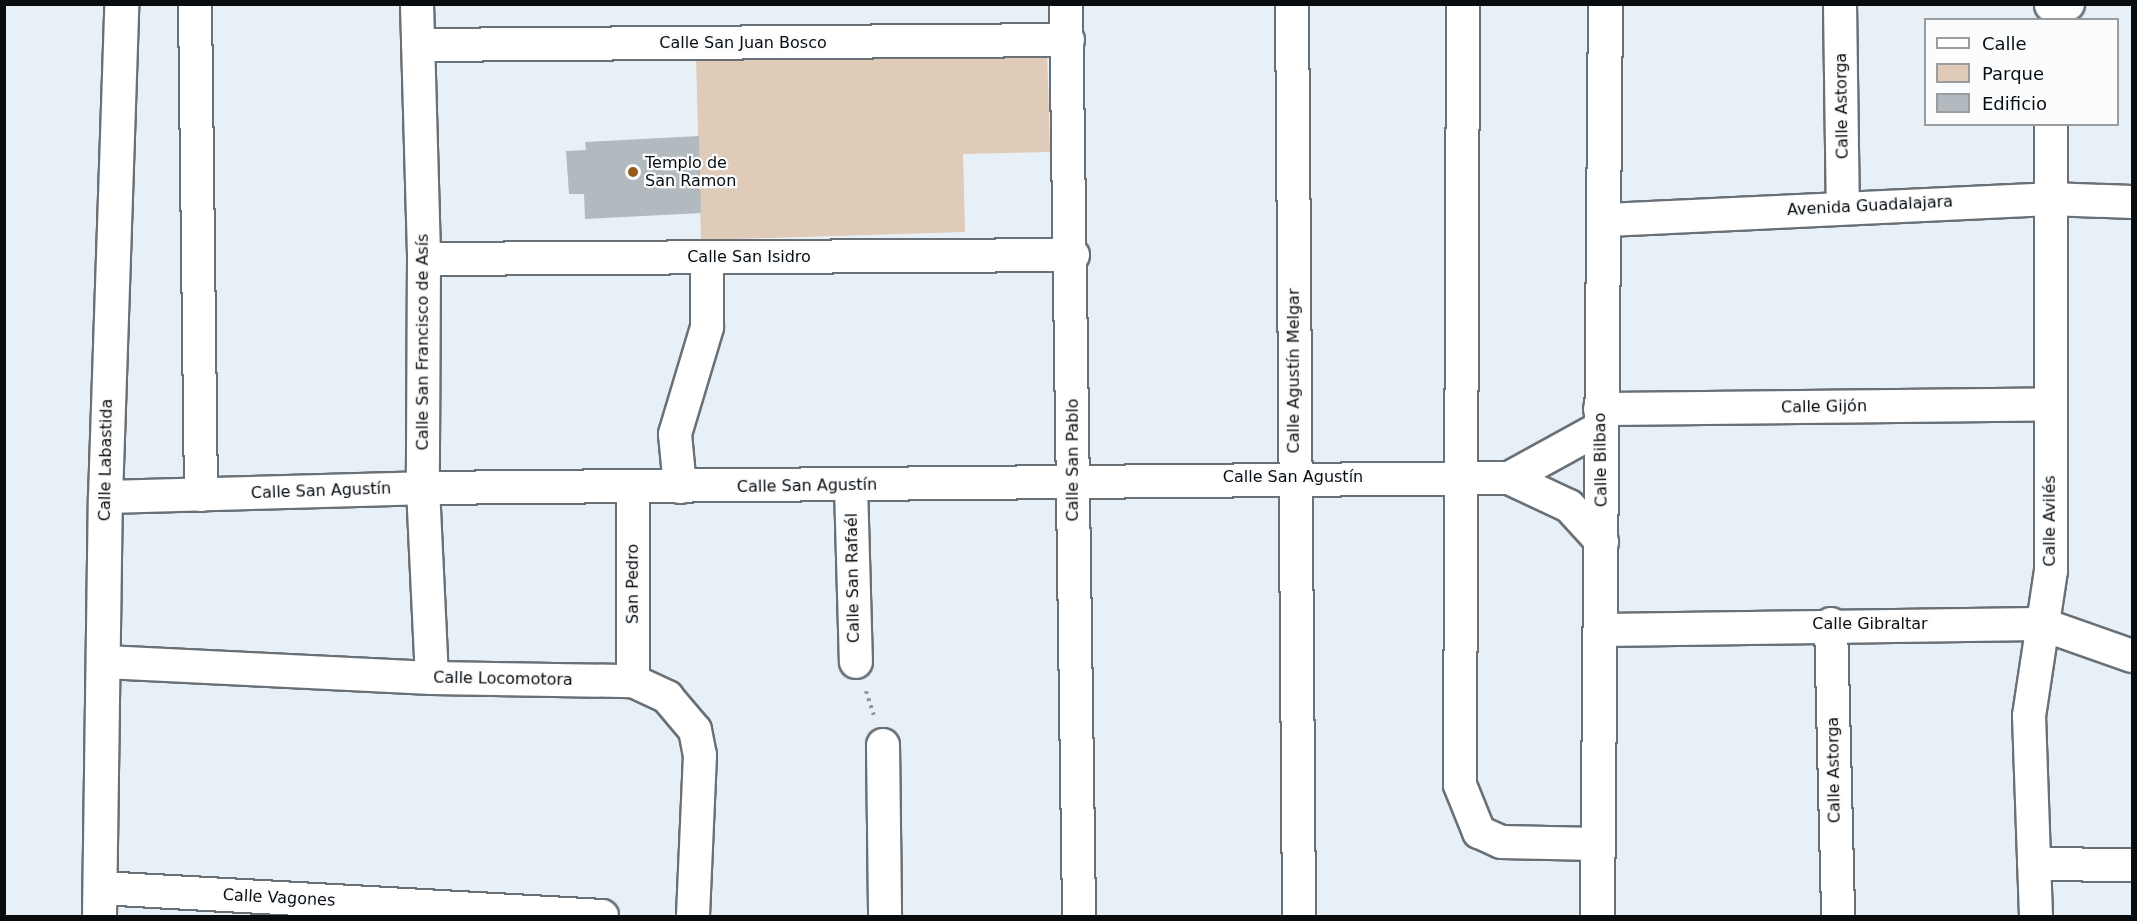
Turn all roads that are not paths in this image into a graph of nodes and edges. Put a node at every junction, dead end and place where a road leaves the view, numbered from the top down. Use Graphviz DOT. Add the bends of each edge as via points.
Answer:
graph roads {
  1 [pos="121,4"];
  2 [pos="195,4"];
  3 [pos="417,4"];
  4 [pos="1066,4"];
  5 [pos="1292,4"];
  6 [pos="1463,4"];
  7 [pos="1605,4"];
  8 [pos="1840,4"];
  9 [pos="2068,4"];
  10 [pos="2051,5"];
  11 [pos="1068,40"];
  12 [pos="418,45"];
  13 [pos="2051,126"];
  14 [pos="2050,199"];
  15 [pos="2133,202"];
  16 [pos="1844,207"];
  17 [pos="1607,220"];
  18 [pos="1073,255"];
  19 [pos="707,257"];
  20 [pos="424,259"];
  21 [pos="2049,404"];
  22 [pos="1600,419"];
  23 [pos="1294,476"];
  24 [pos="1462,478"];
  25 [pos="1509,478"];
  26 [pos="1072,481"];
  27 [pos="851,486"];
  28 [pos="680,487"];
  29 [pos="423,488"];
  30 [pos="633,488"];
  31 [pos="201,495"];
  32 [pos="105,497"];
  33 [pos="1602,542"];
  34 [pos="1831,624"];
  35 [pos="2041,624"];
  36 [pos="1602,630"];
  37 [pos="2133,656"];
  38 [pos="105,662"];
  39 [pos="856,662"];
  40 [pos="432,678"];
  41 [pos="633,681"];
  42 [pos="883,745"];
  43 [pos="1597,844"];
  44 [pos="2034,864"];
  45 [pos="2133,865"];
  46 [pos="99,902"];
  47 [pos="602,916"];
  48 [pos="693,916"];
  49 [pos="885,916"];
  50 [pos="1079,916"];
  51 [pos="1299,916"];
  52 [pos="1598,916"];
  53 [pos="1838,916"];
  54 [pos="2036,916"];
  1 -- 32 [label="street, Calle Labastida"];
  2 -- 31 [label="street"];
  3 -- 12 [label="street, Calle San Francisco de Asís"];
  4 -- 11 [label="street, Calle San Pablo"];
  5 -- 23 [label="street, Calle Agustín Melgar"];
  6 -- 24 [label="street"];
  7 -- 17 [label="street, Calle Bilbao"];
  8 -- 16 [label="street, Calle Astorga"];
  9 -- 10 [label="street"];
  11 -- 12 [label="street, Calle San Juan Bosco"];
  11 -- 18 [label="street, Calle San Pablo"];
  12 -- 20 [label="street, Calle San Francisco de Asís"];
  13 -- 14 [label="street, Calle Avilés"];
  14 -- 15 [label="street, Avenida Guadalajara"];
  14 -- 16 [label="street, Avenida Guadalajara"];
  14 -- 21 [label="street, Calle Avilés"];
  16 -- 17 [label="street, Avenida Guadalajara"];
  17 -- 22 [label="street, Calle Bilbao"];
  18 -- 19 [label="street, Calle San Isidro"];
  18 -- 26 [label="street, Calle San Pablo"];
  19 -- 20 [label="street, Calle San Isidro"];
  19 -- 28 [label="street" via="706,327 675,434"];
  20 -- 29 [label="street, Calle San Francisco de Asís"];
  21 -- 22 [label="street, Calle Gijón"];
  21 -- 35 [label="street, Calle Avilés" via="2050,571"];
  22 -- 25 [label="street, Calle San Agustín"];
  22 -- 33 [label="street, Calle Bilbao"];
  23 -- 24 [label="street, Calle San Agustín"];
  23 -- 26 [label="street, Calle San Agustín"];
  23 -- 51 [label="street, Calle Agustín Melgar"];
  24 -- 25 [label="street, Calle San Agustín"];
  24 -- 43 [label="street" via="1457,733 1466,809 1479,832 1516,846"];
  25 -- 33 [label="street, Calle San Agustín" via="1569,506"];
  26 -- 27 [label="street, Calle San Agustín"];
  26 -- 50 [label="street, Calle San Pablo"];
  27 -- 28 [label="street, Calle San Agustín"];
  27 -- 39 [label="street, Calle San Rafaél"];
  28 -- 30 [label="street, Calle San Agustín"];
  29 -- 30 [label="street, Calle San Agustín"];
  29 -- 31 [label="street, Calle San Agustín"];
  29 -- 40 [label="street, Calle San Francisco de Asís"];
  30 -- 41 [label="street, San Pedro"];
  31 -- 32 [label="street, Calle San Agustín"];
  32 -- 38 [label="street, Calle Labastida"];
  33 -- 36 [label="street, Calle Bilbao"];
  34 -- 35 [label="street, Calle Gibraltar"];
  34 -- 36 [label="street, Calle Gibraltar"];
  34 -- 53 [label="street, Calle Astorga"];
  35 -- 37 [label="street, Calle Gibraltar"];
  35 -- 44 [label="street, Calle Avilés" via="2030,716"];
  36 -- 43 [label="street, Calle Bilbao"];
  38 -- 40 [label="street, Calle Locomotora"];
  38 -- 46 [label="street, Calle Labastida"];
  40 -- 41 [label="street, Calle Locomotora"];
  41 -- 48 [label="street, Calle Locomotora" via="667,697 695,730 700,755"];
  42 -- 49 [label="street"];
  43 -- 52 [label="street, Calle Bilbao"];
  44 -- 45 [label="street"];
  44 -- 54 [label="street, Calle Avilés"];
  46 -- 47 [label="street, Calle Vagones"];
}
